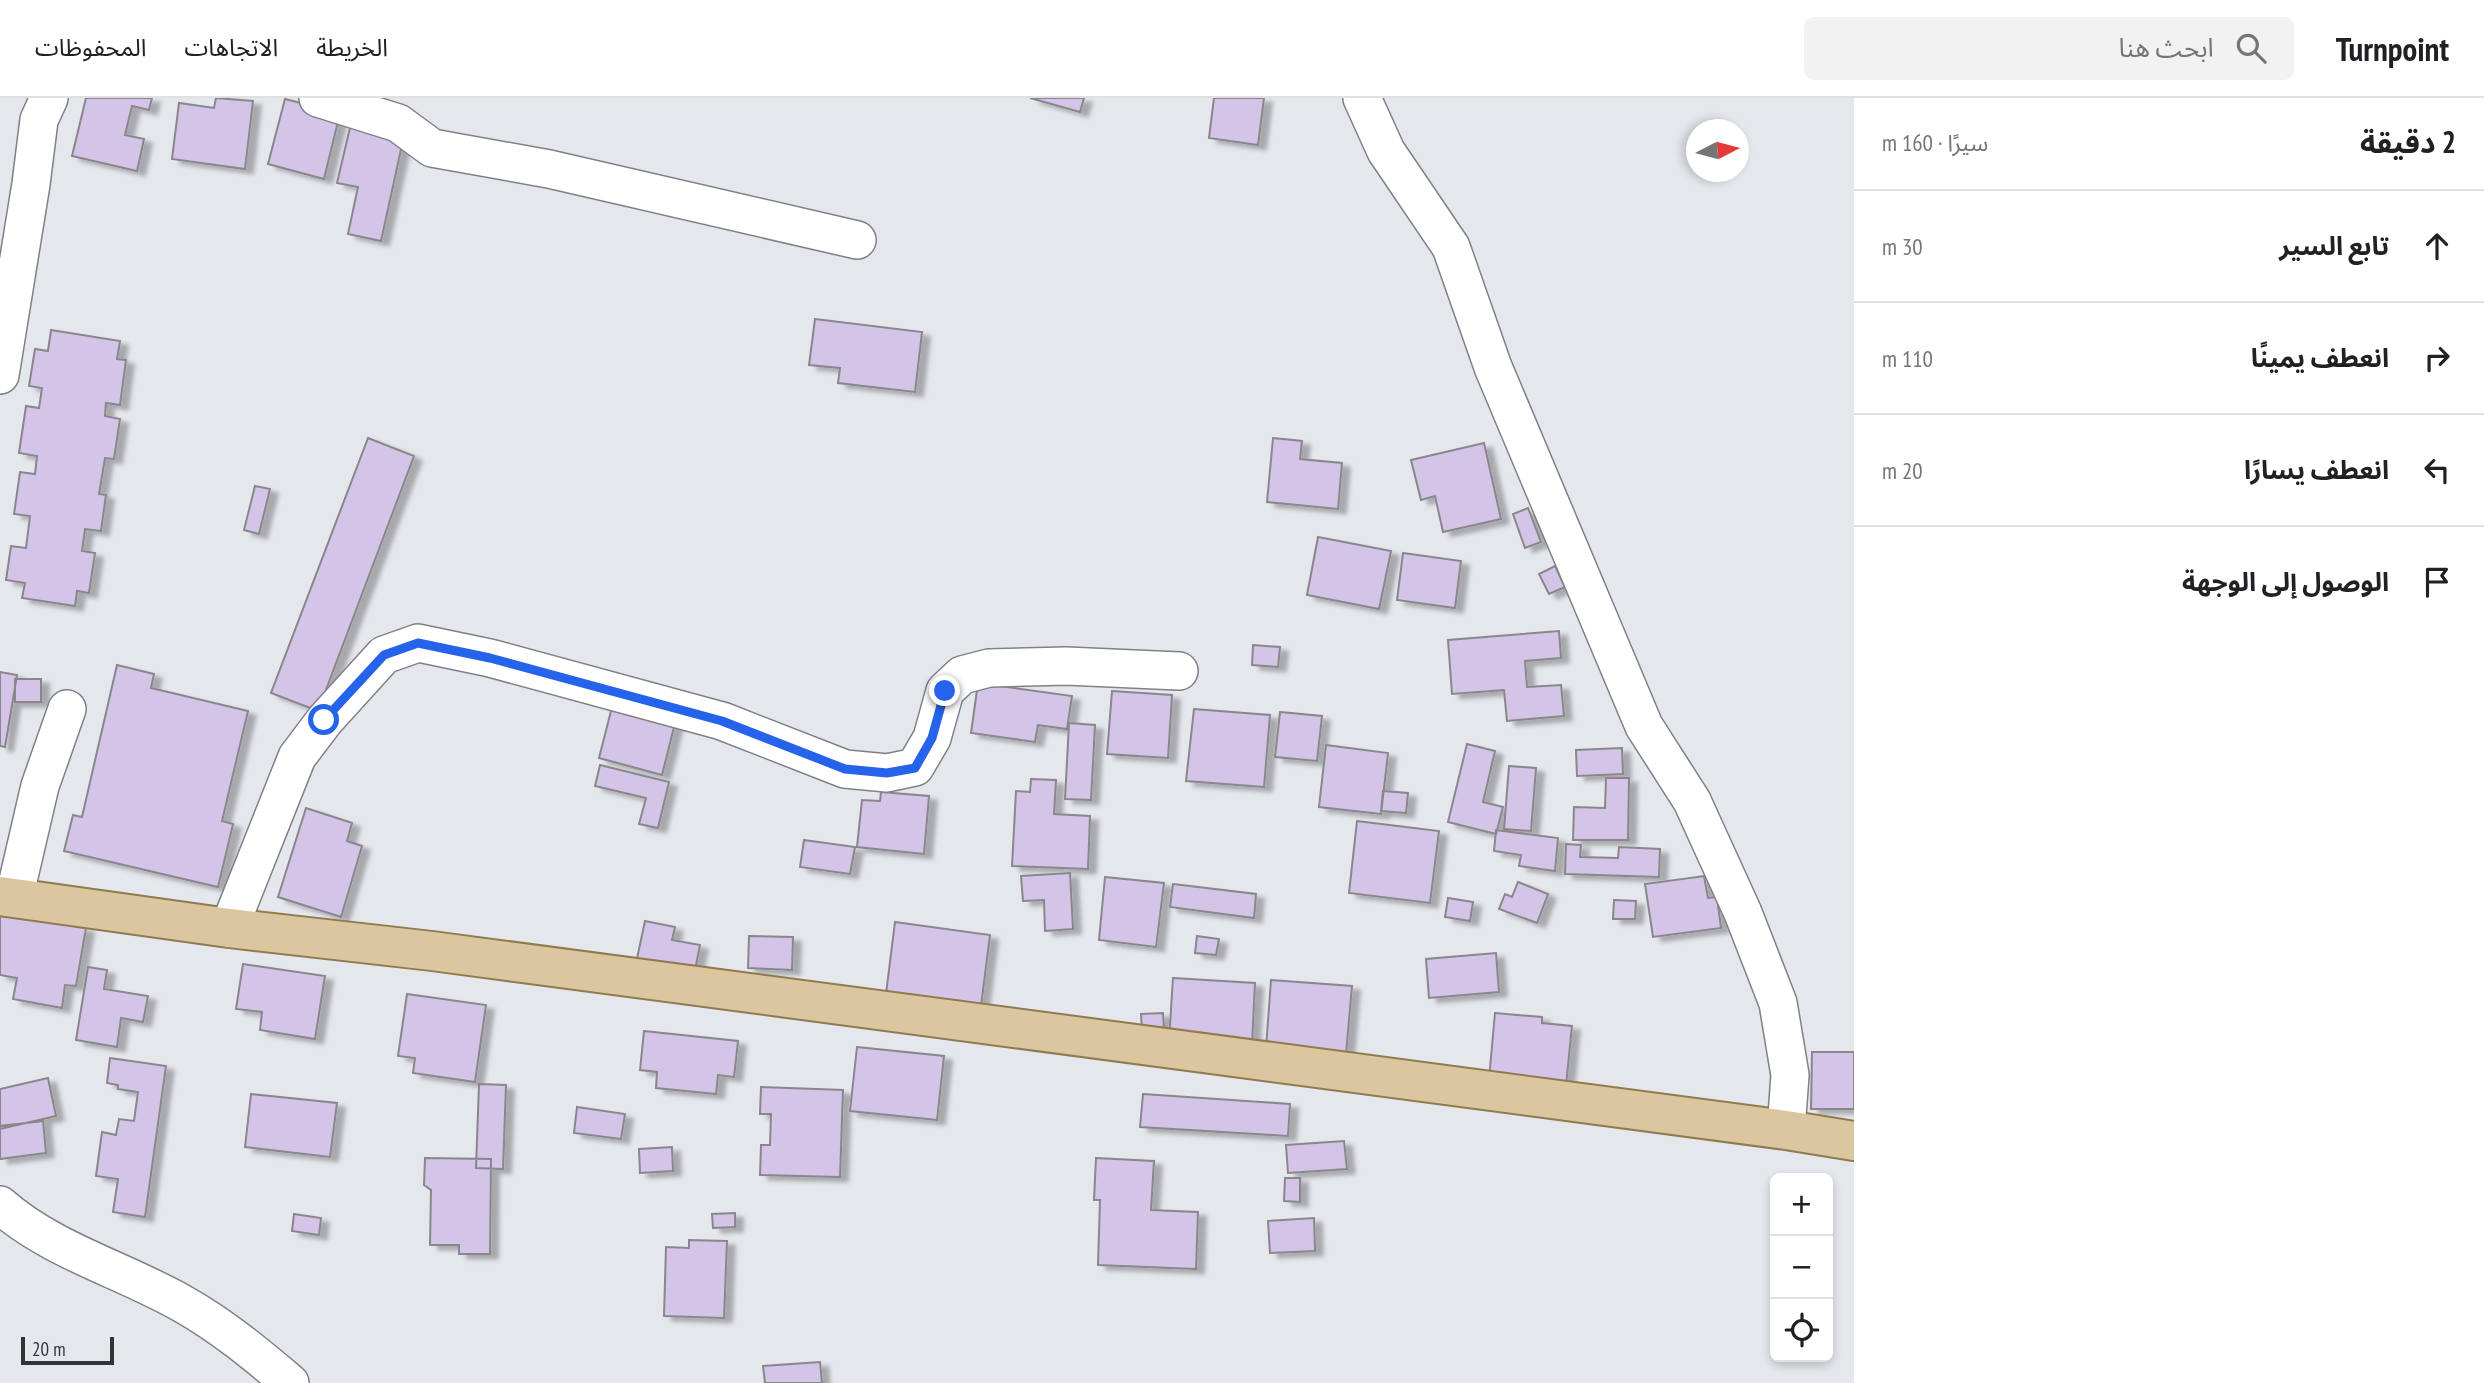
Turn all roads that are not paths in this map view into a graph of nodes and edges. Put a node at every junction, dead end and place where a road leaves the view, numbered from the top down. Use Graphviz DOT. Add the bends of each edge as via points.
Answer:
graph roads {
  1 [pos="49,98"];
  2 [pos="318,98"];
  3 [pos="1362,98"];
  4 [pos="13,209"];
  5 [pos="857,240"];
  6 [pos="0,375"];
  7 [pos="1179,671"];
  8 [pos="66,709"];
  9 [pos="7,897"];
  10 [pos="229,928"];
  11 [pos="1786,1130"];
  12 [pos="1854,1141"];
  13 [pos="0,1205"];
  14 [pos="290,1383"];
  1 -- 4 [label="street"];
  2 -- 5 [label="street" via="398,122 432,148 549,169"];
  3 -- 11 [label="street" via="1386,151 1451,247 1493,367 1644,726 1692,801 1743,914 1778,1003 1790,1075"];
  4 -- 6 [label="street"];
  7 -- 10 [label="street" via="1053,666 989,668 962,675 945,691 932,738 915,768 887,773 845,769 722,721 418,643 384,655 297,757"];
  8 -- 9 [label="street"];
  9 -- 10 [label="main road"];
  10 -- 11 [label="main road"];
  11 -- 12 [label="main road"];
  13 -- 14 [label="street" via="42,1235 183,1304 243,1342"];
}
